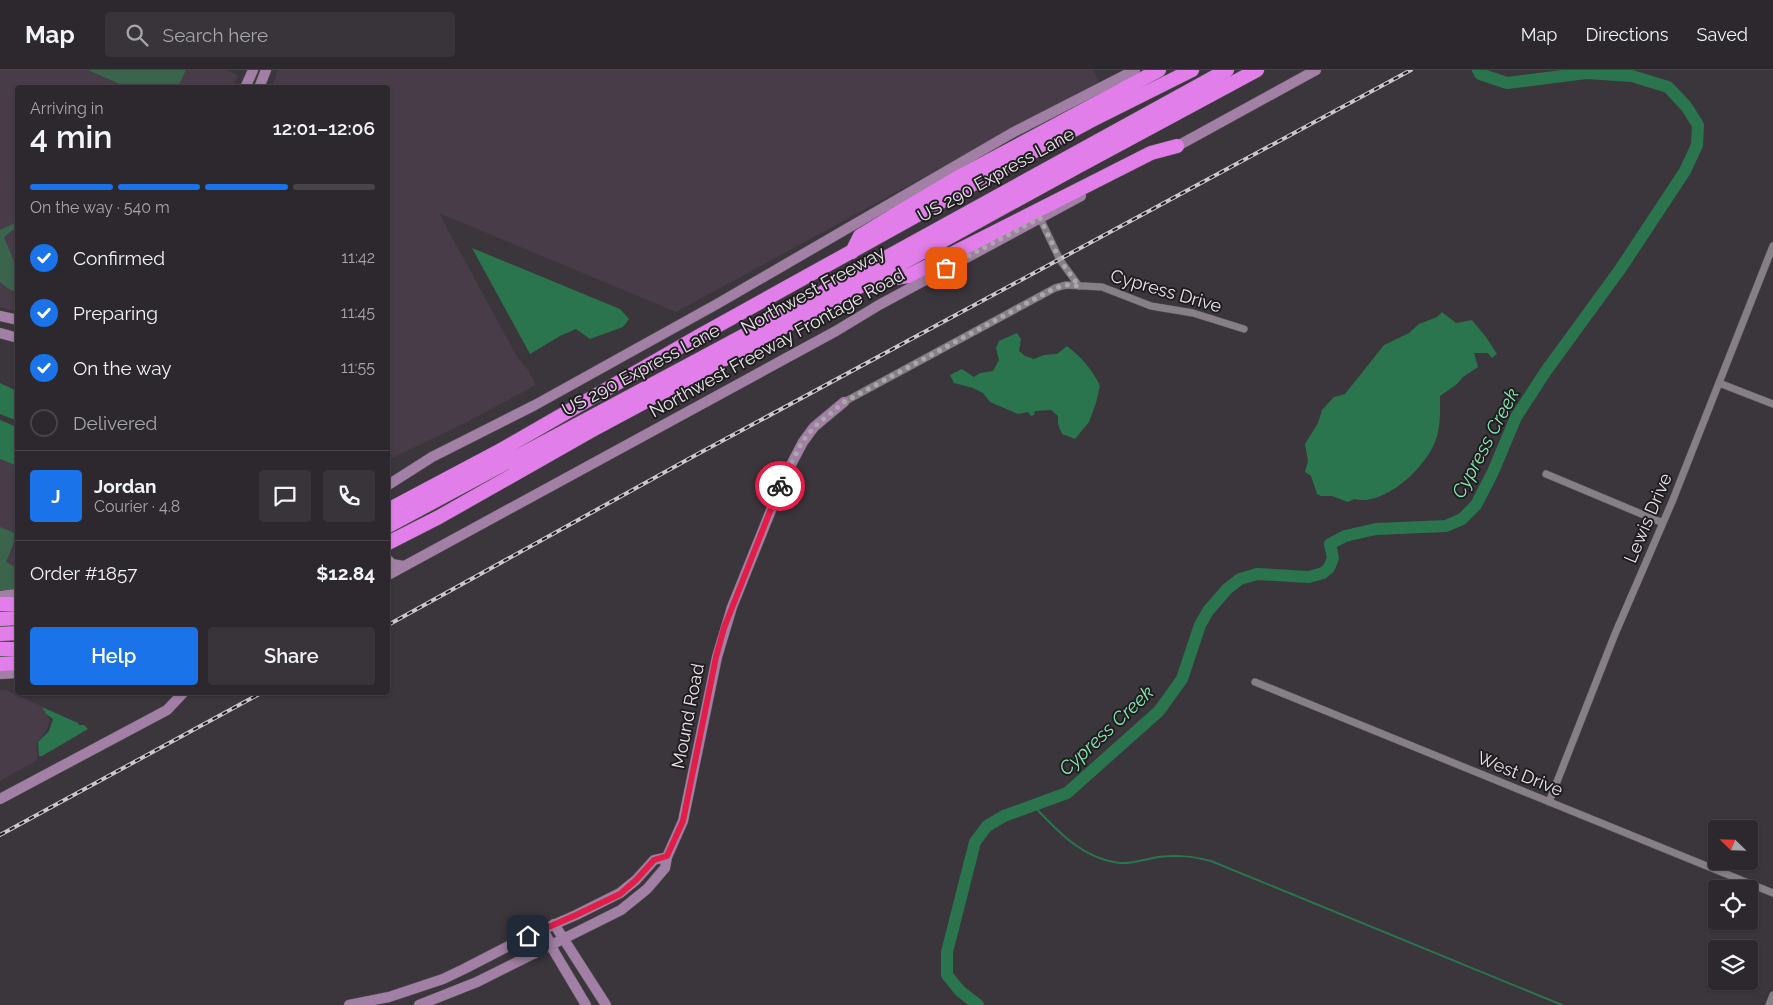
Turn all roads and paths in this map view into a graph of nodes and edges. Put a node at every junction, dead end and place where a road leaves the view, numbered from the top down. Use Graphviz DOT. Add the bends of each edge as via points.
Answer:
graph roads {
  1 [pos="253,70"];
  2 [pos="1135,70"];
  3 [pos="1159,70"];
  4 [pos="1192,70"];
  5 [pos="1227,70"];
  6 [pos="1256,70"];
  7 [pos="1316,70"];
  8 [pos="264,71"];
  9 [pos="246,85"];
  10 [pos="260,85"];
  11 [pos="1177,146"];
  12 [pos="1040,218"];
  13 [pos="1773,246"];
  14 [pos="852,252"];
  15 [pos="866,283"];
  16 [pos="1079,286"];
  17 [pos="0,316"];
  18 [pos="15,319"];
  19 [pos="1244,329"];
  20 [pos="0,333"];
  21 [pos="15,337"];
  22 [pos="1719,383"];
  23 [pos="844,402"];
  24 [pos="1773,404"];
  25 [pos="1546,474"];
  26 [pos="390,484"];
  27 [pos="390,509"];
  28 [pos="1663,522"];
  29 [pos="393,524"];
  30 [pos="390,542"];
  31 [pos="390,562"];
  32 [pos="403,566"];
  33 [pos="390,574"];
  34 [pos="15,594"];
  35 [pos="0,596"];
  36 [pos="0,604"];
  37 [pos="15,604"];
  38 [pos="15,618"];
  39 [pos="0,619"];
  40 [pos="15,633"];
  41 [pos="0,634"];
  42 [pos="0,649"];
  43 [pos="15,649"];
  44 [pos="15,663"];
  45 [pos="0,664"];
  46 [pos="15,673"];
  47 [pos="0,674"];
  48 [pos="1255,682"];
  49 [pos="181,695"];
  50 [pos="0,799"];
  51 [pos="1549,802"];
  52 [pos="667,856"];
  53 [pos="1773,893"];
  54 [pos="554,924"];
  55 [pos="543,929"];
  56 [pos="564,939"];
  57 [pos="551,945"];
  58 [pos="1773,996"];
  59 [pos="349,1005"];
  60 [pos="419,1005"];
  61 [pos="586,1005"];
  62 [pos="606,1005"];
  63 [pos="1769,1005"];
  1 -- 9 [label="main road"];
  2 -- 26 [label="main road" via="1004,137 717,304 535,406 432,457"];
  3 -- 14 [label="highway" via="901,210 860,236"];
  4 -- 14 [label="highway, Northwest Freeway" via="1077,128"];
  5 -- 29 [label="highway, US 290 Express Lane"];
  6 -- 15 [label="highway, Northwest Freeway"];
  7 -- 11 [label="main road, Northwest Freeway Frontage Road"];
  8 -- 10 [label="main road"];
  11 -- 12 [label="main road, Northwest Freeway Frontage Road"];
  11 -- 15 [label="highway" via="1151,153 908,276"];
  12 -- 16 [label="street" via="1060,260"];
  12 -- 32 [label="main road, Northwest Freeway Frontage Road"];
  13 -- 22 [label="street, Lewis Drive"];
  14 -- 27 [label="highway, Northwest Freeway"];
  15 -- 30 [label="highway, Northwest Freeway"];
  16 -- 19 [label="street, Cypress Drive" via="1102,287 1152,306 1193,313"];
  16 -- 23 [label="street, Cypress Drive" via="1055,288"];
  17 -- 18 [label="main road"];
  20 -- 21 [label="main road"];
  22 -- 24 [label="street"];
  22 -- 28 [label="street, Lewis Drive"];
  23 -- 52 [label="main road, Mound Road" via="814,427 802,442 784,478 732,607 716,657 683,821"];
  25 -- 28 [label="street"];
  28 -- 51 [label="street, Lewis Drive"];
  31 -- 32 [label="main road"];
  32 -- 33 [label="main road, Northwest Freeway Frontage Road"];
  34 -- 35 [label="main road"];
  36 -- 37 [label="highway"];
  38 -- 39 [label="highway"];
  40 -- 41 [label="highway"];
  42 -- 43 [label="highway"];
  44 -- 45 [label="highway"];
  46 -- 47 [label="main road"];
  48 -- 51 [label="street, West Drive"];
  49 -- 50 [label="main road" via="166,710"];
  51 -- 53 [label="street, West Drive"];
  52 -- 54 [label="main road" via="654,860 620,894"];
  52 -- 56 [label="main road, Mound Road" via="665,868 647,889 621,910"];
  54 -- 55 [label="main road"];
  54 -- 56 [label="main road"];
  55 -- 57 [label="main road"];
  55 -- 59 [label="main road" via="443,979 389,997"];
  56 -- 57 [label="main road, Mound Road"];
  56 -- 62 [label="main road"];
  57 -- 60 [label="main road, Mound Road" via="477,982"];
  57 -- 61 [label="main road"];
  58 -- 63 [label="street"];
}
